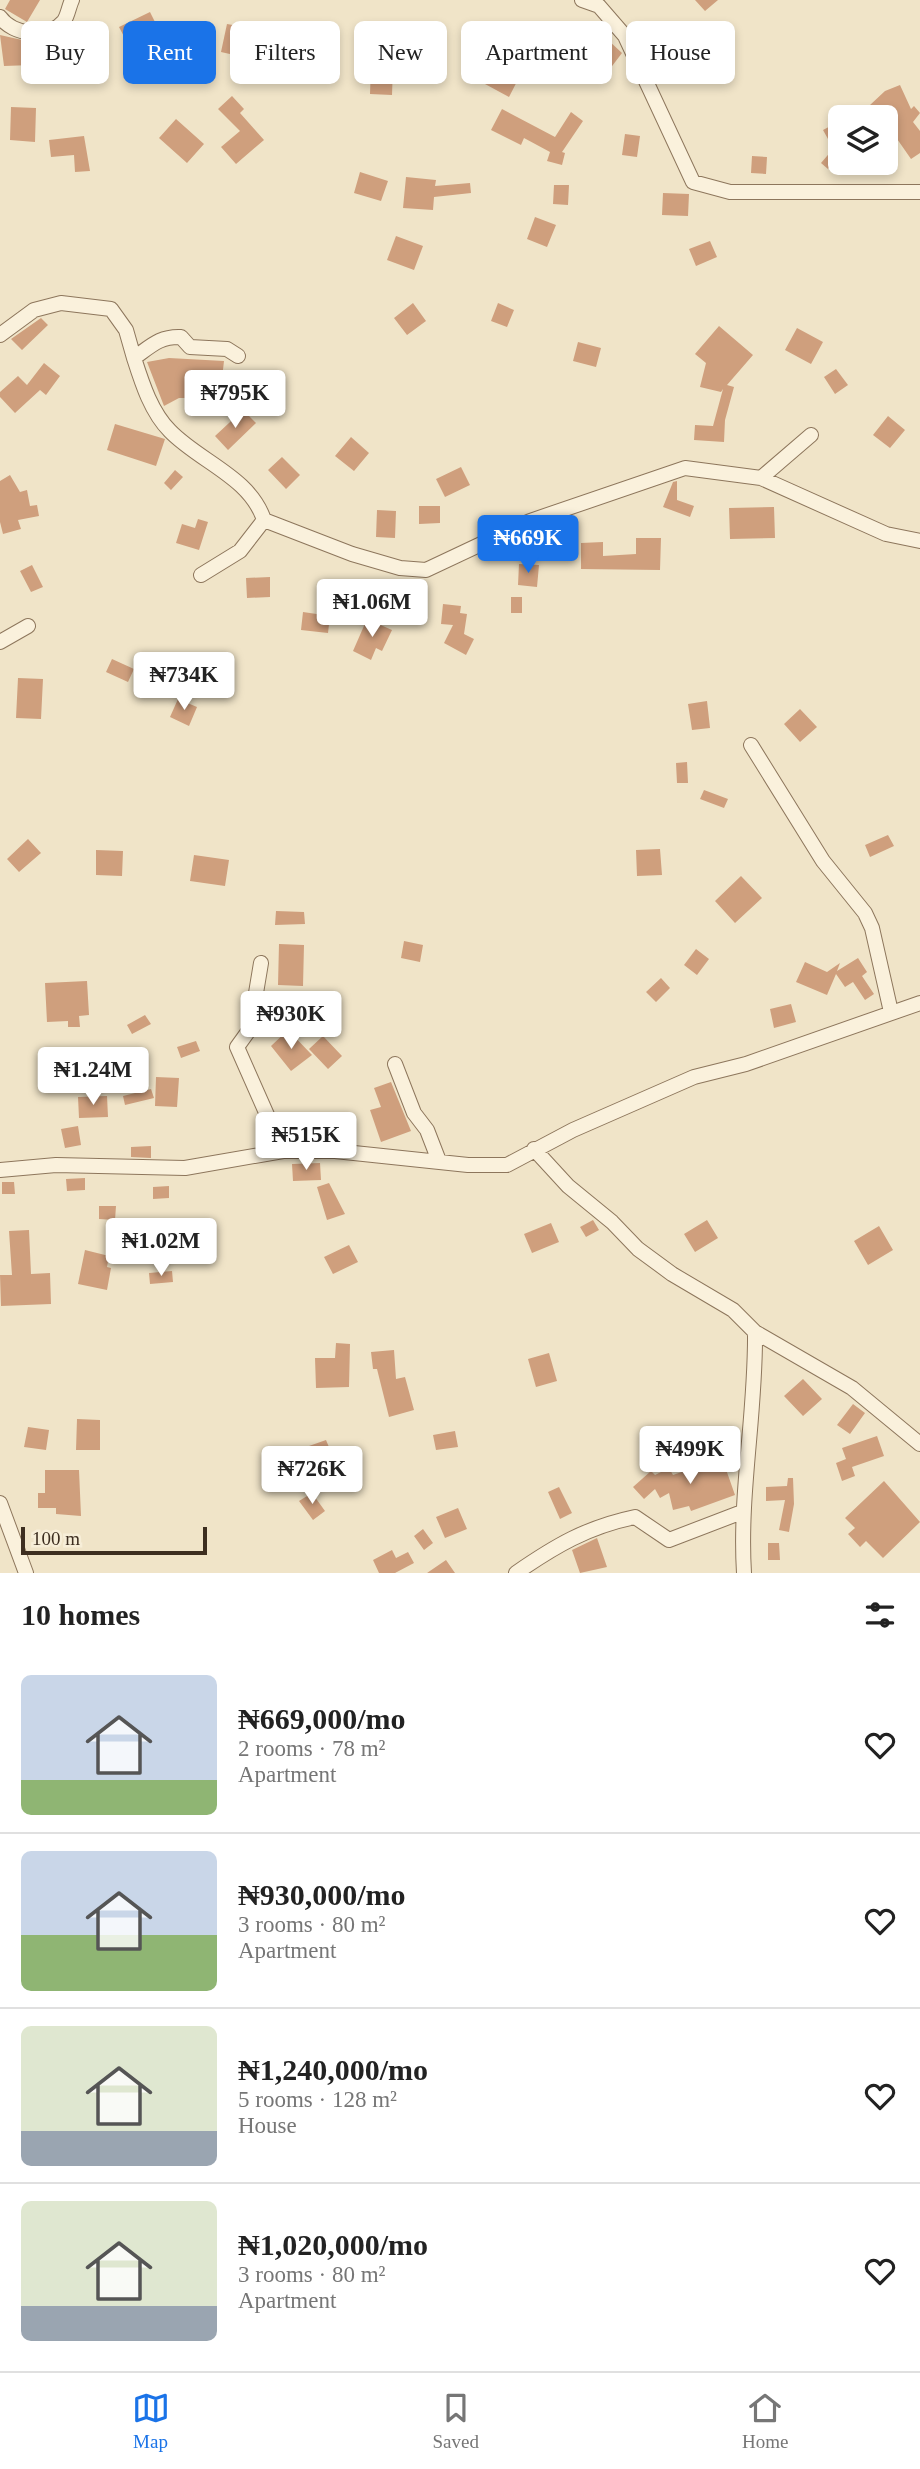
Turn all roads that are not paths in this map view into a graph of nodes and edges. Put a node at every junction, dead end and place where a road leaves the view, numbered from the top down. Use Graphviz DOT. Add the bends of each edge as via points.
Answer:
graph roads {
  1 [pos="72,0"];
  2 [pos="582,0"];
  3 [pos="0,17"];
  4 [pos="920,192"];
  5 [pos="0,335"];
  6 [pos="238,356"];
  7 [pos="134,358"];
  8 [pos="811,435"];
  9 [pos="761,478"];
  10 [pos="264,520"];
  11 [pos="920,541"];
  12 [pos="201,575"];
  13 [pos="28,626"];
  14 [pos="0,642"];
  15 [pos="751,745"];
  16 [pos="261,963"];
  17 [pos="920,1003"];
  18 [pos="891,1012"];
  19 [pos="395,1064"];
  20 [pos="534,1149"];
  21 [pos="283,1151"];
  22 [pos="439,1161"];
  23 [pos="0,1170"];
  24 [pos="755,1332"];
  25 [pos="920,1444"];
  26 [pos="0,1503"];
  27 [pos="742,1512"];
  28 [pos="26,1573"];
  29 [pos="516,1573"];
  30 [pos="744,1573"];
  1 -- 3 [label="street" via="65,20 54,29 20,32 6,26"];
  2 -- 4 [label="street" via="599,6 625,36 693,182 730,192"];
  5 -- 7 [label="street" via="34,310 61,303 111,309 126,330"];
  6 -- 7 [label="street" via="227,349 190,347 181,337 169,336"];
  7 -- 10 [label="street" via="156,413 170,431 258,500"];
  8 -- 9 [label="street"];
  9 -- 10 [label="street" via="685,468 530,521 426,570 400,568 352,554"];
  9 -- 11 [label="street" via="886,534"];
  10 -- 12 [label="street" via="240,551"];
  13 -- 14 [label="street"];
  15 -- 18 [label="street" via="822,861 865,913"];
  16 -- 21 [label="street" via="250,1029 237,1047"];
  17 -- 18 [label="street"];
  18 -- 20 [label="street" via="746,1064 695,1077"];
  19 -- 22 [label="street"];
  20 -- 22 [label="street" via="507,1165"];
  20 -- 24 [label="street" via="639,1250 733,1310"];
  21 -- 22 [label="street"];
  21 -- 23 [label="street" via="185,1168 56,1165"];
  24 -- 25 [label="street" via="852,1388"];
  24 -- 27 [label="street" via="756,1388"];
  26 -- 28 [label="street"];
  27 -- 29 [label="street" via="669,1540 635,1517 610,1522 561,1542"];
  27 -- 30 [label="street"];
}
